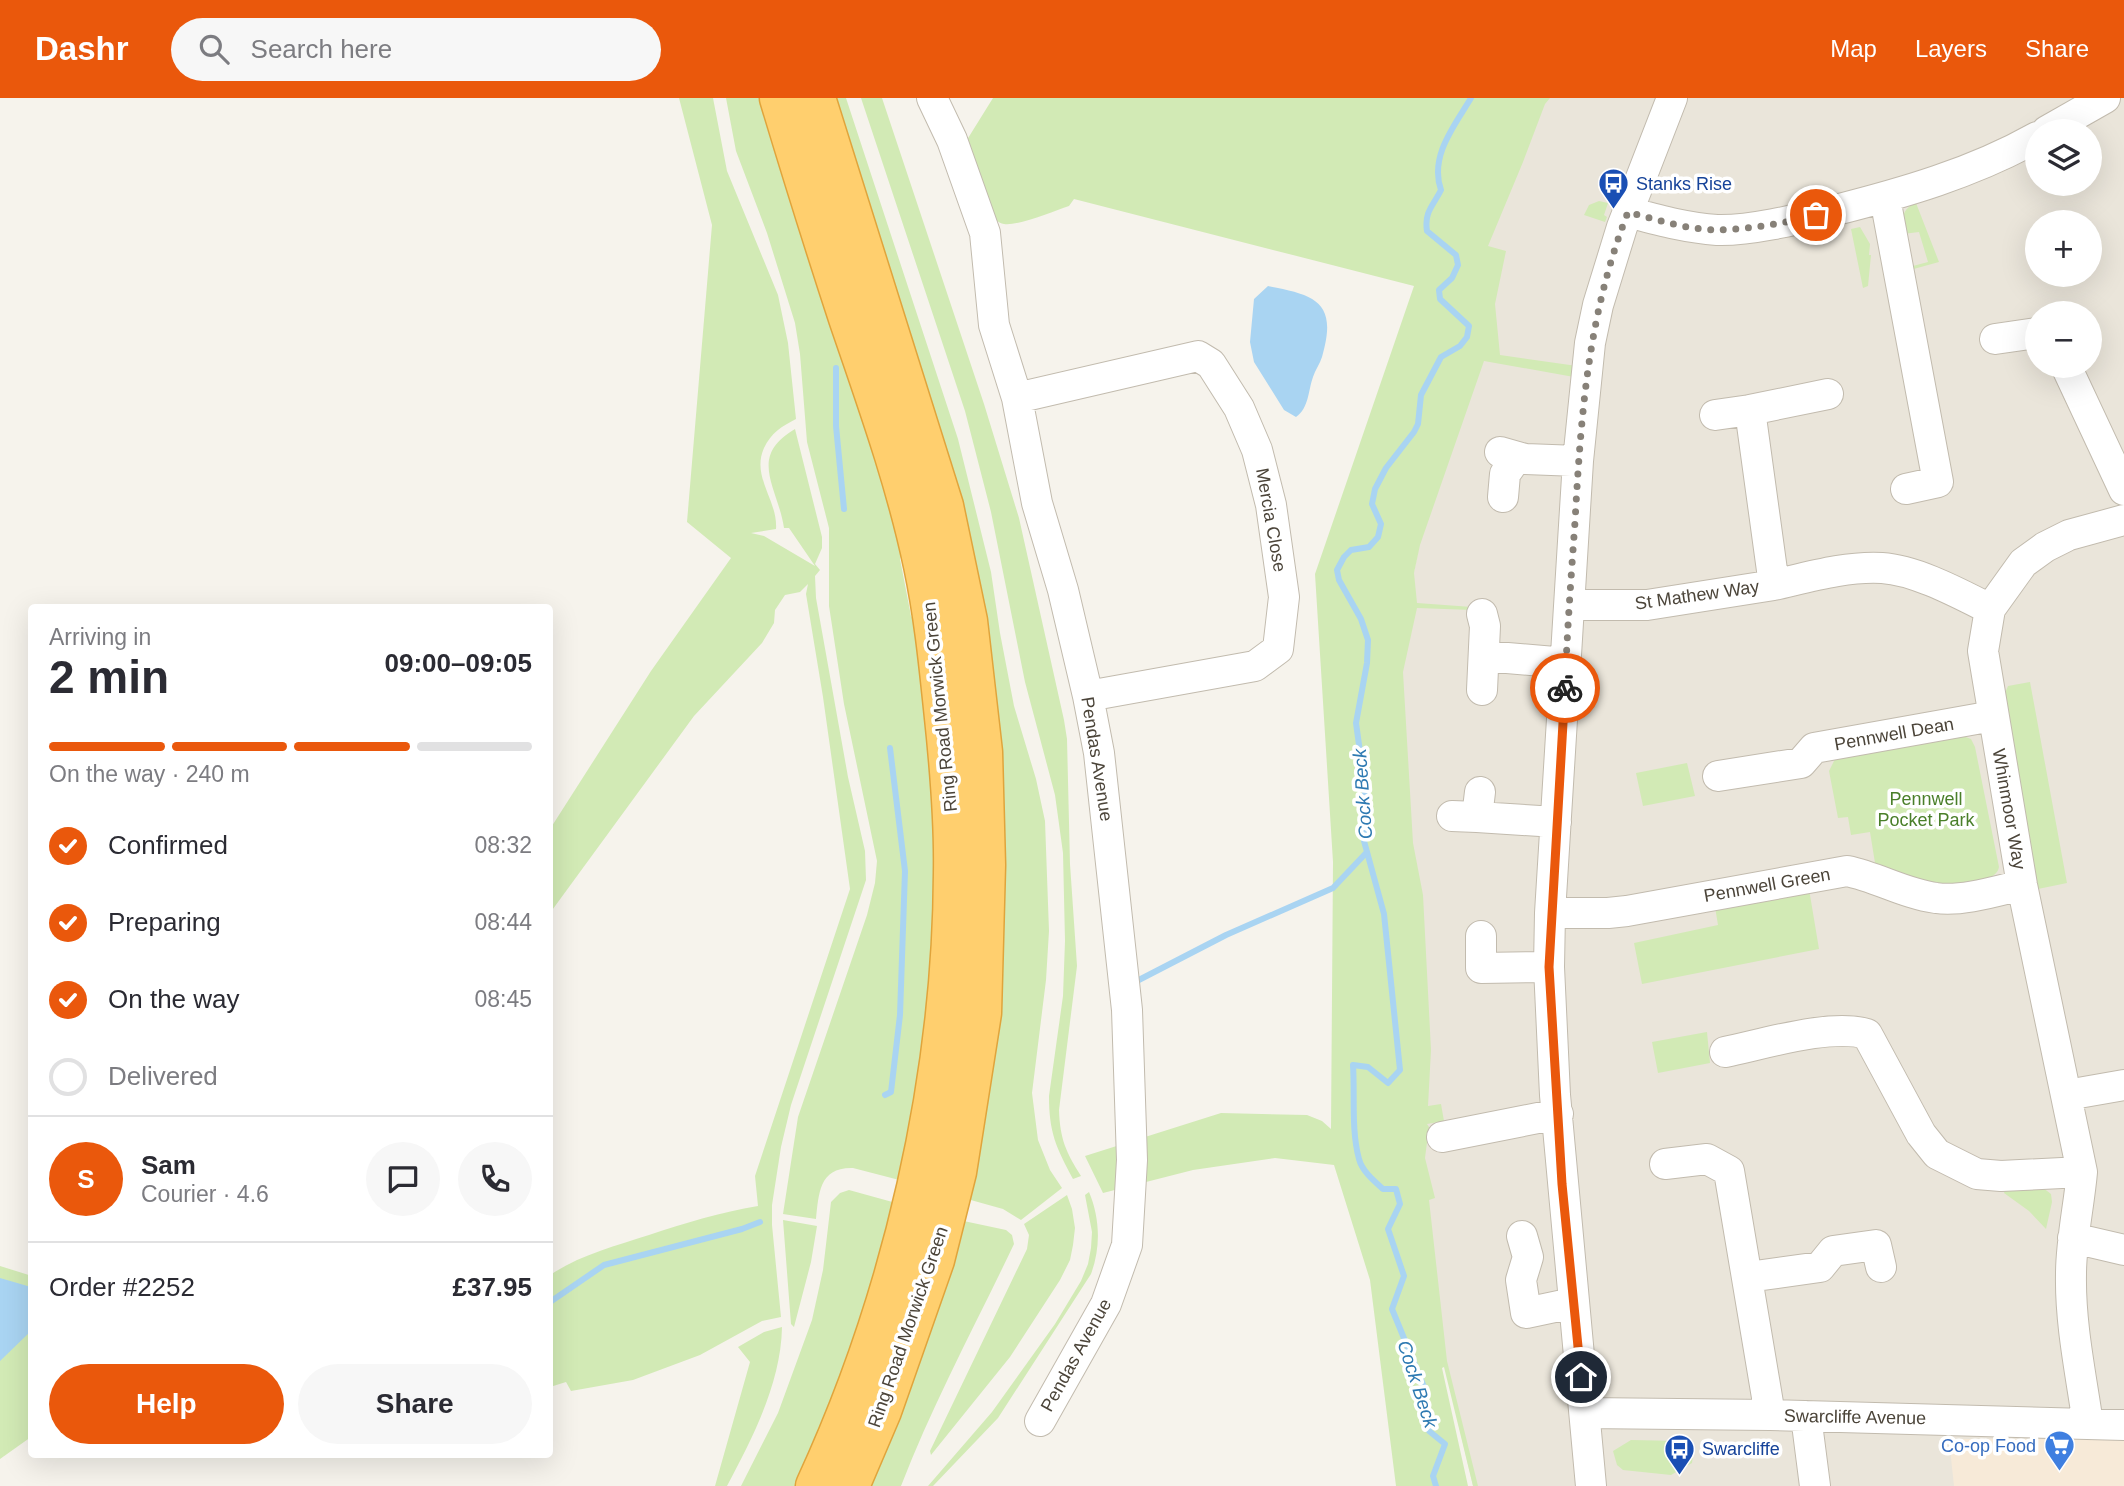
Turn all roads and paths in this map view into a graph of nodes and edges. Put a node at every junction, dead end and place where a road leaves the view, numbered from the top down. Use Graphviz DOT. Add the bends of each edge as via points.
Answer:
graph roads {
  1 [pos="779,98"];
  2 [pos="816,98"];
  3 [pos="932,98"];
  4 [pos="1672,98"];
  5 [pos="2105,98"];
  6 [pos="2117,98"];
  7 [pos="2124,108"];
  8 [pos="2068,119"];
  9 [pos="2025,143"];
  10 [pos="1885,198"];
  11 [pos="1628,212"];
  12 [pos="2025,334"];
  13 [pos="1995,339"];
  14 [pos="2072,378"];
  15 [pos="1828,394"];
  16 [pos="1017,398"];
  17 [pos="1750,410"];
  18 [pos="1715,415"];
  19 [pos="1578,461"];
  20 [pos="1906,489"];
  21 [pos="2124,490"];
  22 [pos="1503,497"];
  23 [pos="2124,520"];
  24 [pos="1774,584"];
  25 [pos="1570,606"];
  26 [pos="1990,609"];
  27 [pos="1482,614"];
  28 [pos="1484,656"];
  29 [pos="1566,663"];
  30 [pos="1482,690"];
  31 [pos="1088,696"];
  32 [pos="1993,716"];
  33 [pos="1718,776"];
  34 [pos="1470,808"];
  35 [pos="1556,822"];
  36 [pos="2022,885"];
  37 [pos="1550,912"];
  38 [pos="1481,936"];
  39 [pos="1549,967"];
  40 [pos="1721,1050"];
  41 [pos="2124,1085"];
  42 [pos="2067,1095"];
  43 [pos="1558,1114"];
  44 [pos="1442,1137"];
  45 [pos="1665,1164"];
  46 [pos="2082,1172"];
  47 [pos="1522,1236"];
  48 [pos="2073,1238"];
  49 [pos="2124,1250"];
  50 [pos="1881,1267"];
  51 [pos="1748,1277"];
  52 [pos="1573,1303"];
  53 [pos="1586,1413"];
  54 [pos="1770,1415"];
  55 [pos="1806,1416"];
  56 [pos="1040,1421"];
  57 [pos="2088,1424"];
  58 [pos="2124,1425"];
  59 [pos="815,1486"];
  60 [pos="850,1486"];
  61 [pos="1591,1486"];
  62 [pos="1815,1486"];
  1 -- 59 [label="highway, Ring Road Morwick Green" via="900,468 924,566 951,778 950,969 934,1098 890,1284"];
  2 -- 60 [label="highway, Ring Road Morwick Green" via="944,506 968,621 984,752 982,1013 957,1172 935,1259 882,1411"];
  3 -- 16 [label="street, Pendas Avenue" via="985,233 994,325"];
  4 -- 11 [label="street"];
  5 -- 8 [label="street"];
  6 -- 7 [label="street"];
  9 -- 10 [label="street" via="1952,177"];
  10 -- 11 [label="street" via="1794,221 1719,230 1678,226"];
  10 -- 20 [label="street" via="1938,482"];
  11 -- 19 [label="street" via="1590,343"];
  12 -- 13 [label="street"];
  14 -- 21 [label="street"];
  15 -- 17 [label="street"];
  16 -- 31 [label="street, Pendas Avenue" via="1037,503"];
  16 -- 31 [label="street, Mercia Close" via="1198,356 1211,364 1239,408 1257,450 1271,505 1284,597 1279,649 1255,666"];
  17 -- 18 [label="street"];
  17 -- 24 [label="street, St Mathew Way"];
  19 -- 22 [label="street" via="1509,454"];
  19 -- 25 [label="street"];
  23 -- 26 [label="street, Whinmoor Way" via="2069,535 2045,547 2023,563"];
  24 -- 25 [label="street, St Mathew Way" via="1647,605"];
  24 -- 26 [label="street" via="1839,571 1884,568 1918,577"];
  25 -- 29 [label="street"];
  26 -- 32 [label="street, Whinmoor Way" via="1983,651"];
  27 -- 28 [label="street"];
  28 -- 29 [label="street"];
  28 -- 30 [label="street"];
  29 -- 35 [label="street"];
  31 -- 56 [label="street, Pendas Avenue" via="1099,753 1127,1010 1132,1160 1127,1245 1106,1304"];
  32 -- 33 [label="street, Pennwell Dean" via="1814,748 1801,763"];
  32 -- 36 [label="street, Whinmoor Way"];
  34 -- 35 [label="street"];
  35 -- 37 [label="street"];
  36 -- 37 [label="street, Pennwell Green" via="1938,899 1847,871 1627,911"];
  36 -- 42 [label="street, Whinmoor Way"];
  37 -- 39 [label="street"];
  38 -- 39 [label="street" via="1469,968"];
  39 -- 43 [label="street"];
  40 -- 46 [label="street" via="1860,1029 1937,1154 1976,1174"];
  41 -- 42 [label="street"];
  42 -- 46 [label="street, Whinmoor Way"];
  43 -- 44 [label="street"];
  43 -- 52 [label="street"];
  45 -- 51 [label="street" via="1707,1158 1729,1171"];
  46 -- 48 [label="street, Whinmoor Way"];
  47 -- 52 [label="street" via="1528,1256 1521,1280 1526,1313"];
  48 -- 49 [label="street"];
  48 -- 57 [label="street, Whinmoor Way" via="2075,1334"];
  50 -- 51 [label="street" via="1876,1245 1833,1251 1820,1267"];
  51 -- 54 [label="street"];
  52 -- 53 [label="street"];
  53 -- 54 [label="street, Swarcliffe Avenue"];
  53 -- 61 [label="street"];
  54 -- 55 [label="street, Swarcliffe Avenue"];
  55 -- 57 [label="street, Swarcliffe Avenue"];
  55 -- 62 [label="street"];
  57 -- 58 [label="street, Swarcliffe Avenue"];
}
